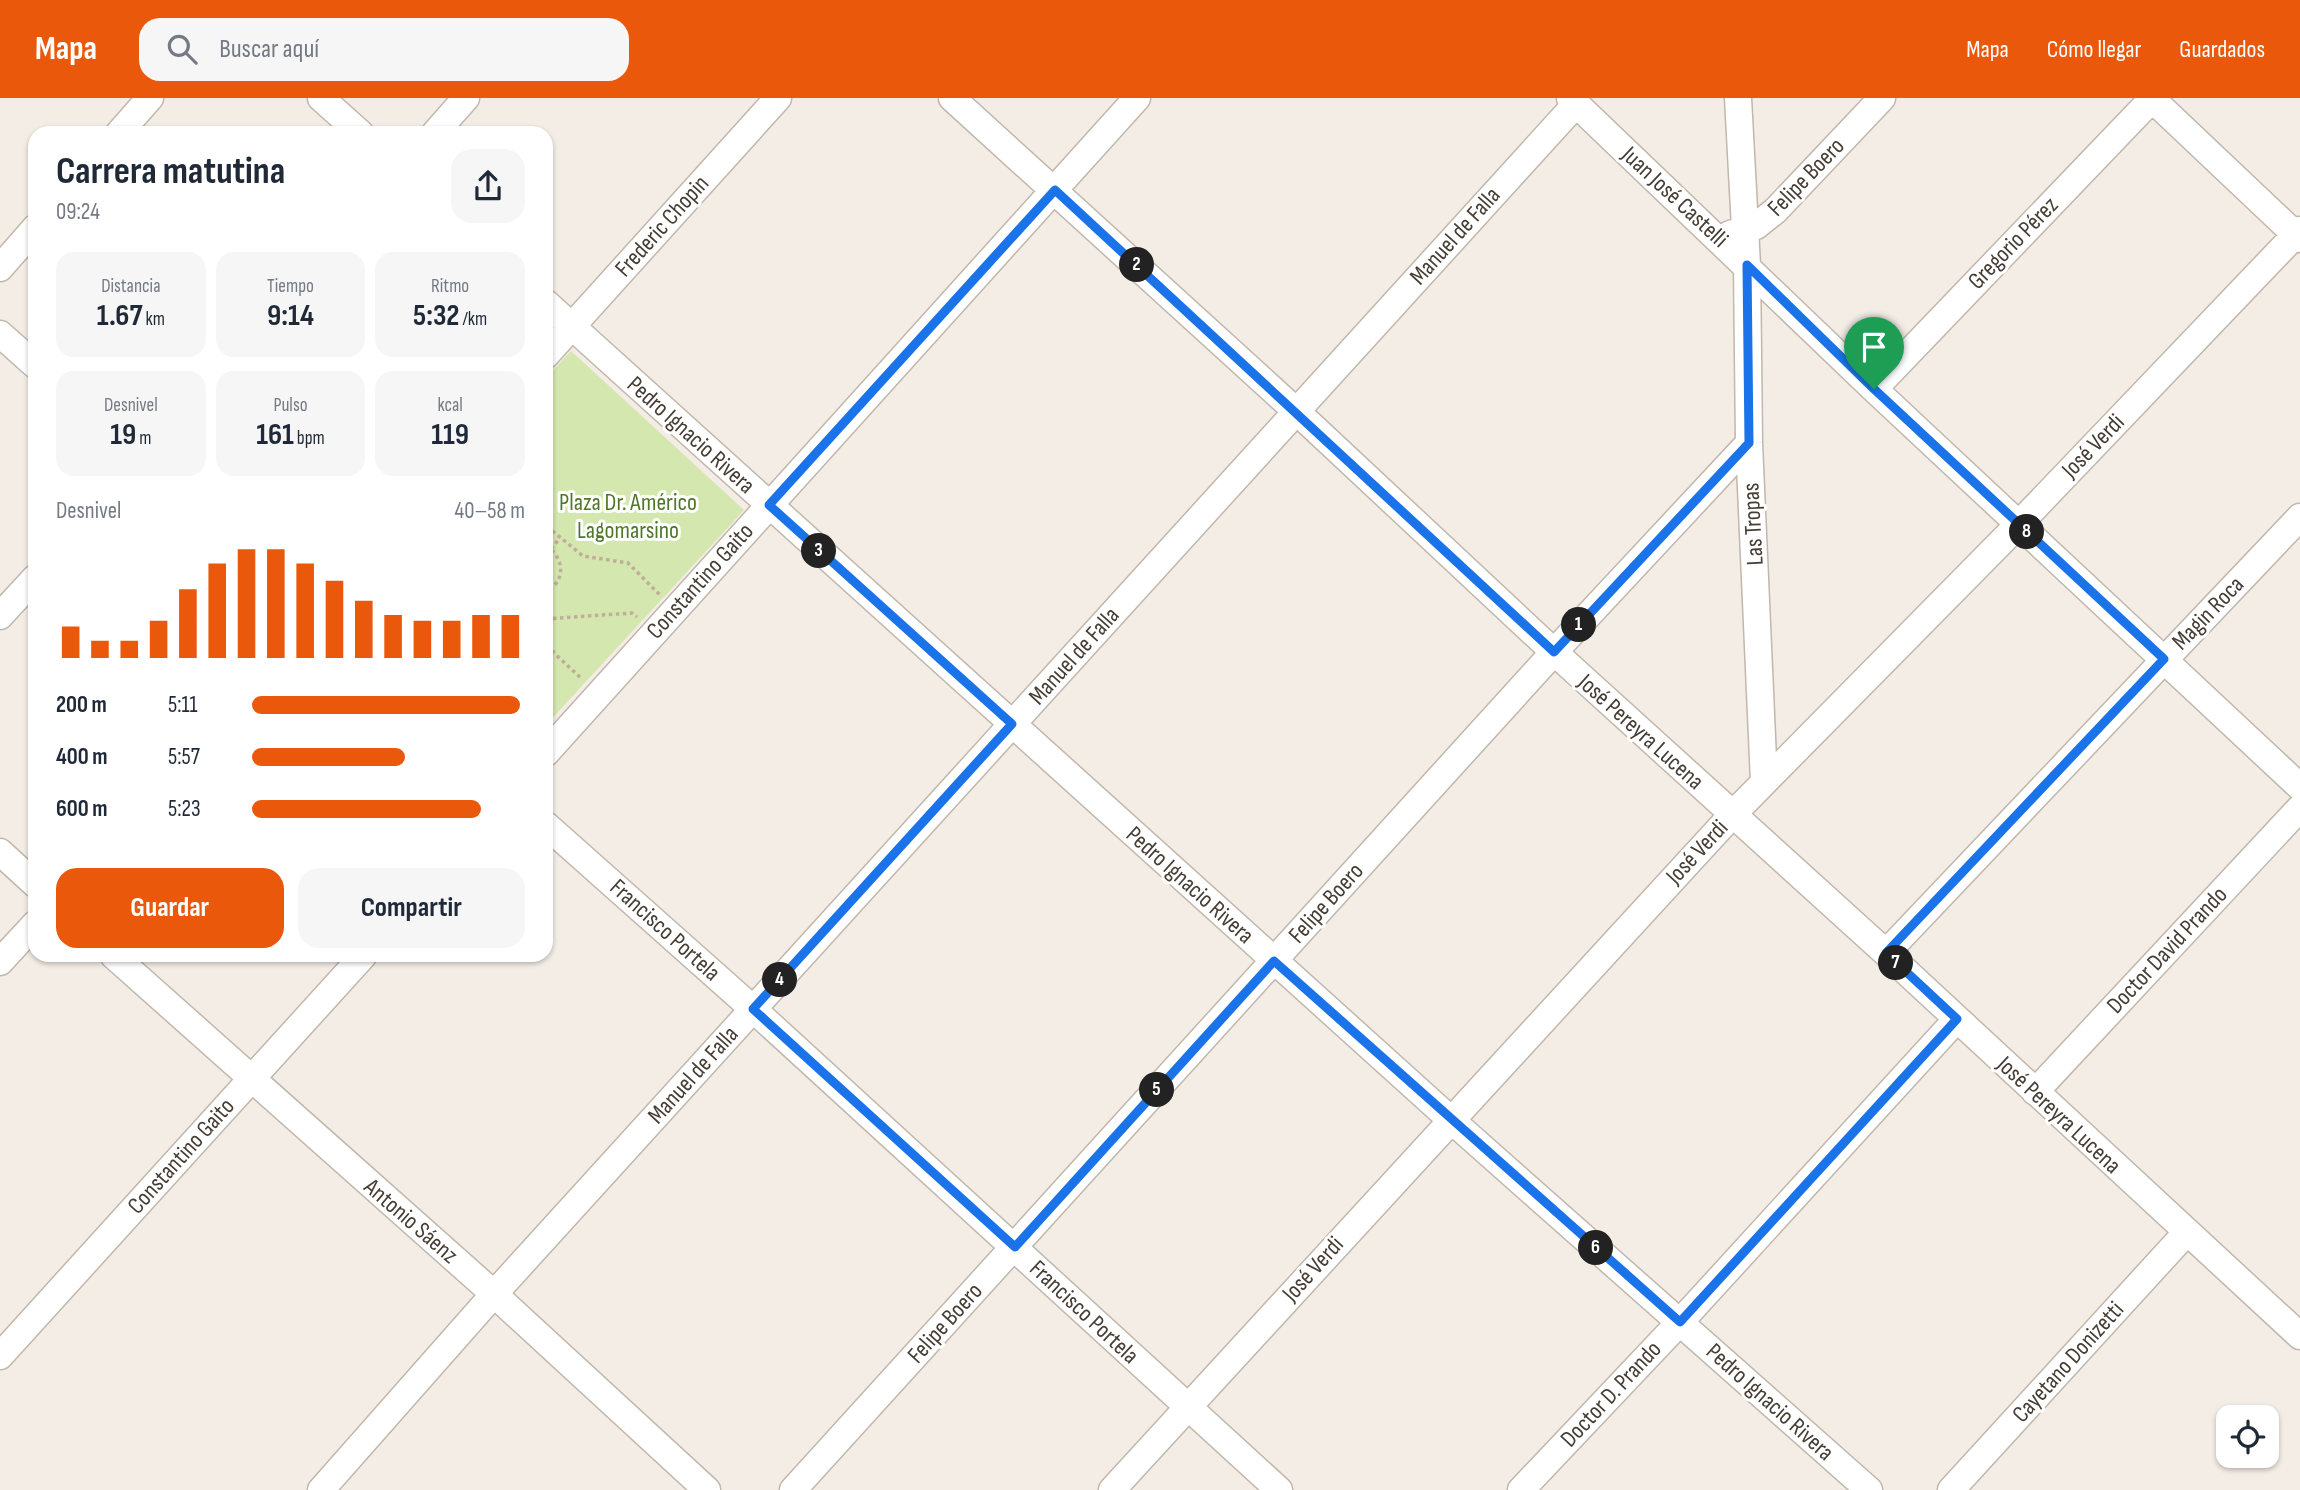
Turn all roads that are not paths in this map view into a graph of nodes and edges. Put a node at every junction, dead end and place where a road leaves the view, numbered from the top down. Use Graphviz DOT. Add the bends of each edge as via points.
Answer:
graph roads {
  1 [pos="150,98"];
  2 [pos="321,98"];
  3 [pos="466,98"];
  4 [pos="778,98"];
  5 [pos="952,98"];
  6 [pos="1137,98"];
  7 [pos="1738,98"];
  8 [pos="1882,98"];
  9 [pos="2152,98"];
  10 [pos="1573,101"];
  11 [pos="126,126"];
  12 [pos="352,126"];
  13 [pos="441,126"];
  14 [pos="1055,190"];
  15 [pos="1745,230"];
  16 [pos="2299,235"];
  17 [pos="28,236"];
  18 [pos="1718,237"];
  19 [pos="1747,265"];
  20 [pos="0,268"];
  21 [pos="553,309"];
  22 [pos="571,326"];
  23 [pos="0,334"];
  24 [pos="553,347"];
  25 [pos="28,359"];
  26 [pos="1874,389"];
  27 [pos="1296,411"];
  28 [pos="1749,443"];
  29 [pos="769,505"];
  30 [pos="2300,517"];
  31 [pos="2019,524"];
  32 [pos="28,586"];
  33 [pos="0,616"];
  34 [pos="1554,652"];
  35 [pos="2164,659"];
  36 [pos="1012,724"];
  37 [pos="553,745"];
  38 [pos="1764,782"];
  39 [pos="2300,787"];
  40 [pos="2300,808"];
  41 [pos="1732,815"];
  42 [pos="553,831"];
  43 [pos="0,852"];
  44 [pos="28,878"];
  45 [pos="28,932"];
  46 [pos="1886,953"];
  47 [pos="1274,961"];
  48 [pos="0,962"];
  49 [pos="121,962"];
  50 [pos="358,962"];
  51 [pos="753,1009"];
  52 [pos="1957,1019"];
  53 [pos="250,1080"];
  54 [pos="2035,1092"];
  55 [pos="1450,1119"];
  56 [pos="2186,1233"];
  57 [pos="1015,1247"];
  58 [pos="494,1294"];
  59 [pos="1680,1322"];
  60 [pos="2300,1336"];
  61 [pos="0,1356"];
  62 [pos="1188,1407"];
  63 [pos="321,1490"];
  64 [pos="707,1490"];
  65 [pos="793,1490"];
  66 [pos="1112,1490"];
  67 [pos="1279,1490"];
  68 [pos="1521,1490"];
  69 [pos="1869,1490"];
  70 [pos="1951,1490"];
  1 -- 11 [label="street"];
  2 -- 12 [label="street"];
  3 -- 13 [label="street"];
  4 -- 22 [label="street, Frederic Chopin"];
  5 -- 14 [label="street, José Pereyra Lucena"];
  6 -- 14 [label="street, Constantino Gaito"];
  7 -- 15 [label="street, Las Tropas"];
  8 -- 15 [label="street, Felipe Boero" via="1775,211"];
  9 -- 16 [label="street"];
  9 -- 26 [label="street, Gregorio Pérez"];
  10 -- 18 [label="street, Juan José Castelli"];
  10 -- 27 [label="street, Manuel de Falla"];
  14 -- 27 [label="street, José Pereyra Lucena"];
  14 -- 29 [label="street, Constantino Gaito"];
  15 -- 18 [label="street, Felipe Boero"];
  15 -- 19 [label="street, Las Tropas"];
  16 -- 31 [label="street, José Verdi"];
  17 -- 20 [label="street"];
  18 -- 19 [label="street, Juan José Castelli"];
  19 -- 26 [label="street, Juan José Castelli"];
  19 -- 28 [label="street, Las Tropas"];
  21 -- 22 [label="street, Pedro Ignacio Rivera"];
  22 -- 24 [label="street, Frederic Chopin"];
  22 -- 29 [label="street, Pedro Ignacio Rivera"];
  23 -- 25 [label="street"];
  26 -- 31 [label="street, Juan José Castelli"];
  27 -- 34 [label="street, José Pereyra Lucena"];
  27 -- 36 [label="street, Manuel de Falla"];
  28 -- 34 [label="street, Felipe Boero"];
  28 -- 38 [label="street, Las Tropas"];
  29 -- 36 [label="street, Pedro Ignacio Rivera"];
  29 -- 37 [label="street, Constantino Gaito"];
  30 -- 35 [label="street, Magin Roca"];
  31 -- 35 [label="street, Juan José Castelli"];
  31 -- 38 [label="street, José Verdi"];
  32 -- 33 [label="street"];
  34 -- 41 [label="street, José Pereyra Lucena"];
  34 -- 47 [label="street, Felipe Boero"];
  35 -- 39 [label="street, Juan José Castelli"];
  35 -- 46 [label="street, Magin Roca"];
  36 -- 47 [label="street, Pedro Ignacio Rivera"];
  36 -- 51 [label="street, Manuel de Falla"];
  38 -- 41 [label="street, José Verdi"];
  40 -- 54 [label="street, Doctor David Prando"];
  41 -- 46 [label="street, José Pereyra Lucena"];
  41 -- 55 [label="street, José Verdi"];
  42 -- 51 [label="street, Francisco Portela"];
  43 -- 44 [label="street"];
  45 -- 48 [label="street"];
  46 -- 52 [label="street, José Pereyra Lucena"];
  47 -- 55 [label="street, Pedro Ignacio Rivera"];
  47 -- 57 [label="street, Felipe Boero"];
  49 -- 53 [label="street, Antonio Sáenz"];
  50 -- 53 [label="street, Constantino Gaito"];
  51 -- 57 [label="street, Francisco Portela"];
  51 -- 58 [label="street, Manuel de Falla"];
  52 -- 54 [label="street, José Pereyra Lucena"];
  52 -- 59 [label="street, Doctor D. Prando"];
  53 -- 58 [label="street, Antonio Sáenz"];
  53 -- 61 [label="street, Constantino Gaito"];
  54 -- 56 [label="street, José Pereyra Lucena"];
  55 -- 59 [label="street, Pedro Ignacio Rivera"];
  55 -- 62 [label="street, José Verdi"];
  56 -- 60 [label="street, José Pereyra Lucena"];
  56 -- 70 [label="street, Cayetano Donizetti"];
  57 -- 62 [label="street, Francisco Portela"];
  57 -- 65 [label="street, Felipe Boero"];
  58 -- 63 [label="street, Manuel de Falla"];
  58 -- 64 [label="street, Antonio Sáenz"];
  59 -- 68 [label="street, Doctor D. Prando"];
  59 -- 69 [label="street, Pedro Ignacio Rivera"];
  62 -- 66 [label="street, José Verdi"];
  62 -- 67 [label="street, Francisco Portela"];
}
